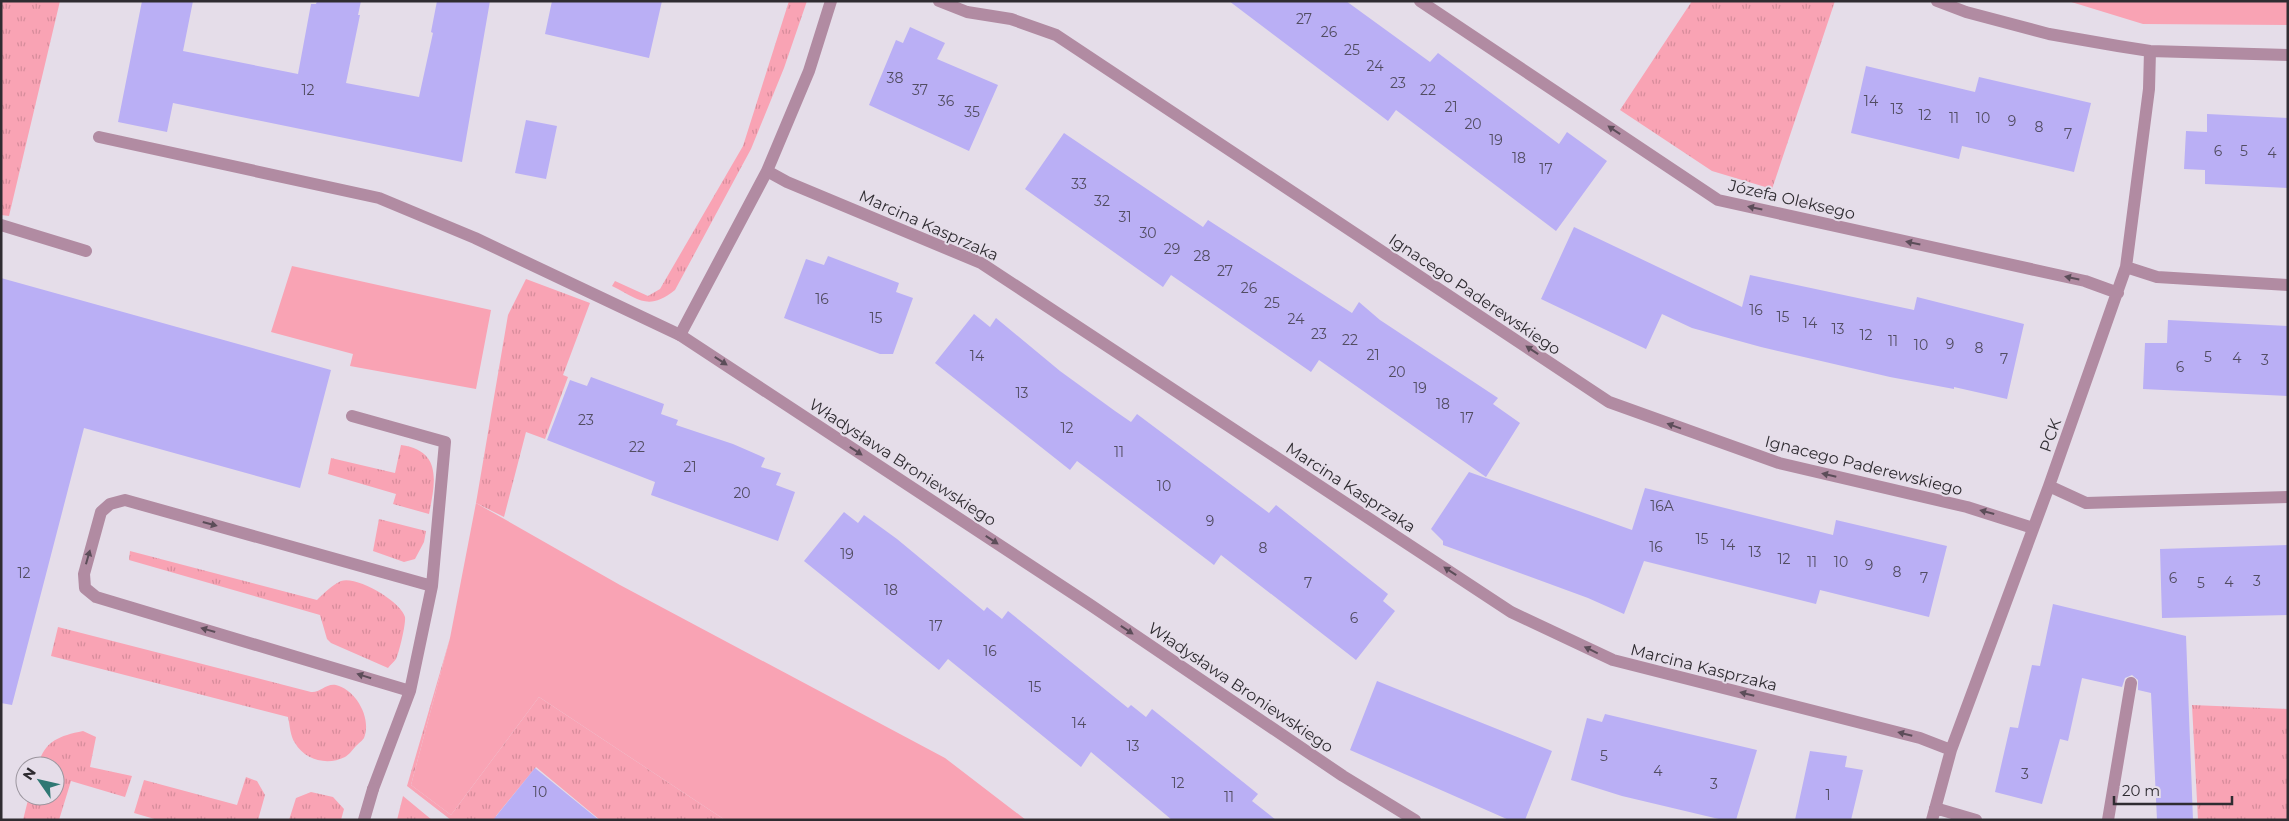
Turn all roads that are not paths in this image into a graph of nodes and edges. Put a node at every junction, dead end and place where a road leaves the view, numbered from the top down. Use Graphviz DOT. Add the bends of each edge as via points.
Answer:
graph roads {
  1 [pos="831,1"];
  2 [pos="939,1"];
  3 [pos="1420,1"];
  4 [pos="1937,1"];
  5 [pos="2150,51"];
  6 [pos="2288,55"];
  7 [pos="99,137"];
  8 [pos="767,171"];
  9 [pos="1,224"];
  10 [pos="86,251"];
  11 [pos="2126,267"];
  12 [pos="2288,285"];
  13 [pos="2118,293"];
  14 [pos="680,335"];
  15 [pos="352,416"];
  16 [pos="2049,486"];
  17 [pos="2288,497"];
  18 [pos="2033,528"];
  19 [pos="432,586"];
  20 [pos="2131,683"];
  21 [pos="410,691"];
  22 [pos="1951,750"];
  23 [pos="1934,814"];
  24 [pos="364,820"];
  25 [pos="1415,820"];
  26 [pos="1976,820"];
  27 [pos="2108,820"];
  1 -- 8 [label="street" via="809,71"];
  18 -- 2 [label="street, Ignacego Paderewskiego, one-way" via="1967,507 1779,463 1609,402 1056,35 1012,20 967,12"];
  13 -- 3 [label="street, Józefa Oleksego, one-way" via="2085,281 1718,200"];
  4 -- 5 [label="street" via="2050,34"];
  5 -- 6 [label="street"];
  5 -- 11 [label="street, PCK" via="2149,89"];
  7 -- 14 [label="street, Władysława Broniewskiego" via="379,198 475,238"];
  8 -- 14 [label="street"];
  22 -- 8 [label="street, Marcina Kasprzaka, one-way" via="1920,738 1613,660 1520,616 981,263"];
  9 -- 10 [label="street"];
  11 -- 12 [label="street" via="2157,277"];
  11 -- 13 [label="street, PCK"];
  13 -- 16 [label="street, PCK"];
  14 -- 25 [label="street, Władysława Broniewskiego, one-way" via="1090,604 1343,776"];
  15 -- 19 [label="street" via="445,442"];
  16 -- 17 [label="street" via="2086,503"];
  16 -- 18 [label="street, PCK"];
  18 -- 22 [label="street, PCK"];
  19 -- 21 [label="street"];
  21 -- 19 [label="street, one-way" via="96,597 85,588 84,574 101,512 110,504 125,500"];
  20 -- 27 [label="street"];
  21 -- 24 [label="street"];
  22 -- 23 [label="street, PCK"];
  23 -- 26 [label="street"];
}
